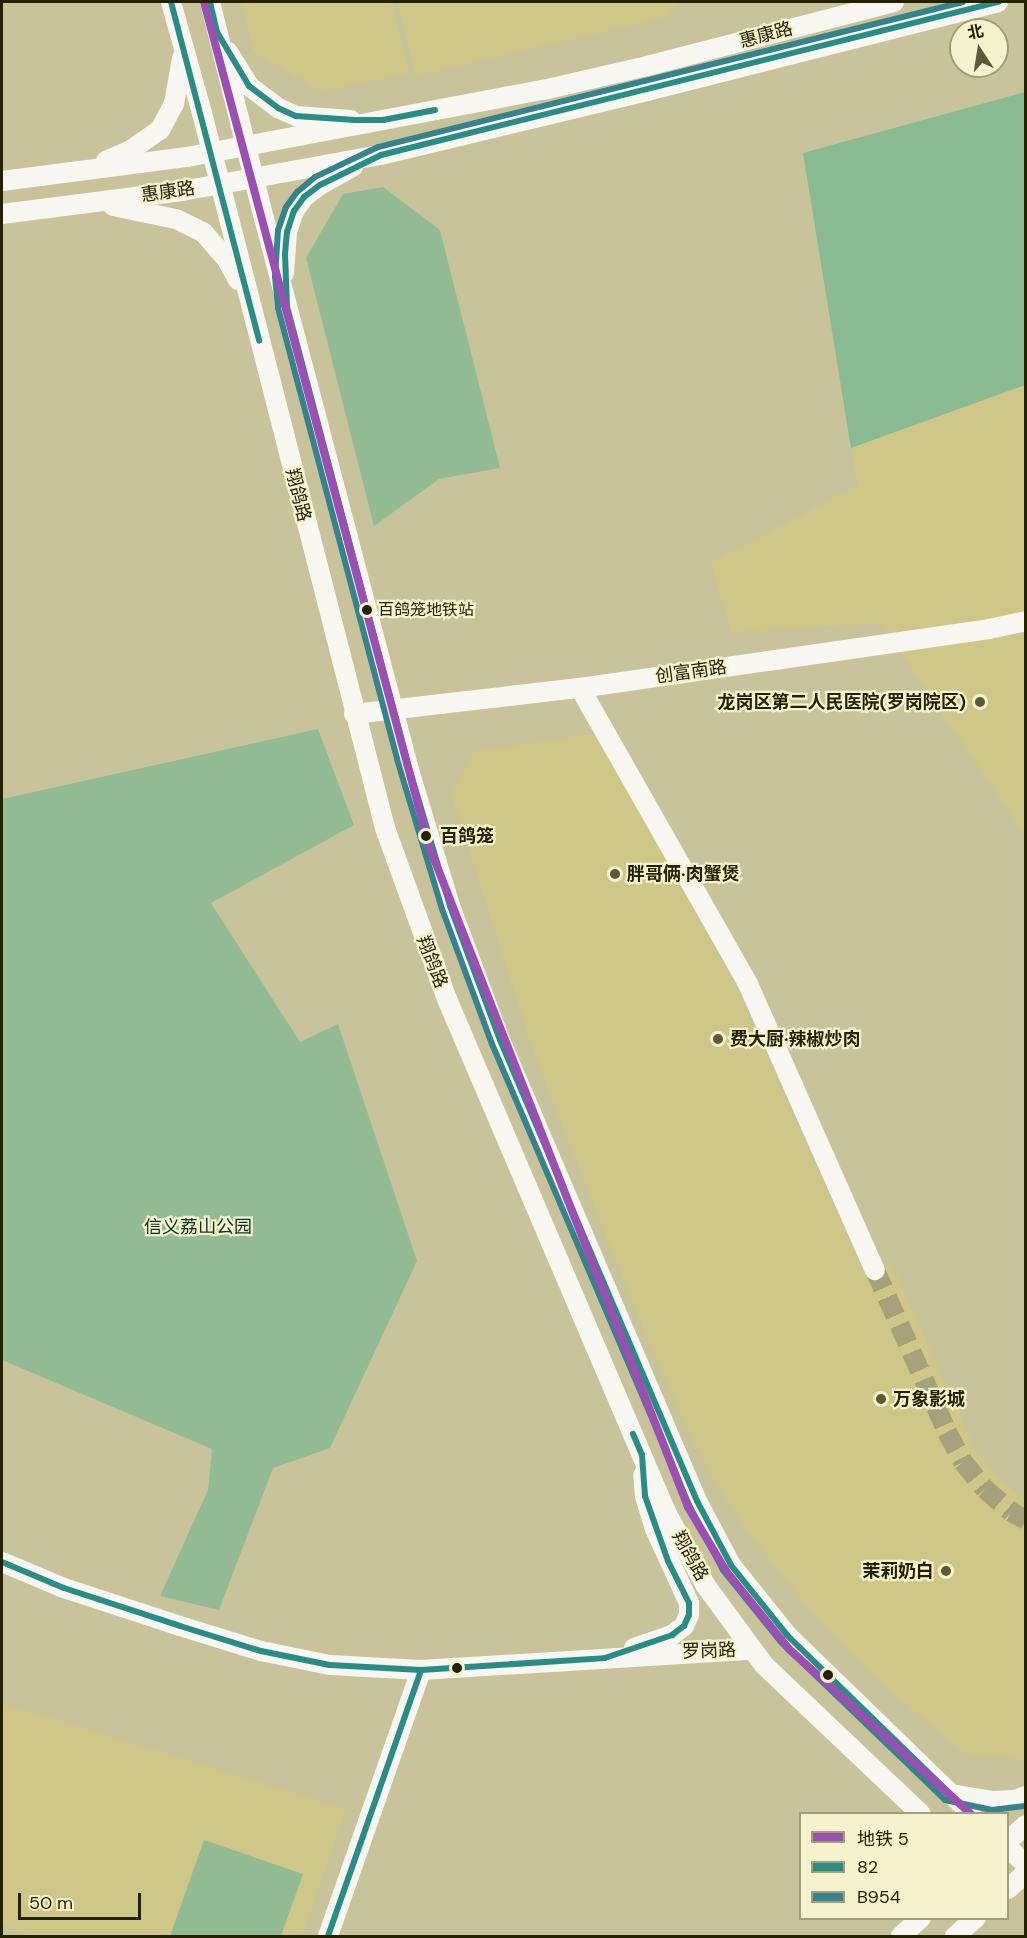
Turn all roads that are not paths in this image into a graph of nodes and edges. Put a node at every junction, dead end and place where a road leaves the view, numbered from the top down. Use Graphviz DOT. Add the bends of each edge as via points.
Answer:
graph roads {
  1 [pos="171,2"];
  2 [pos="210,2"];
  3 [pos="894,2"];
  4 [pos="998,2"];
  5 [pos="217,32"];
  6 [pos="182,41"];
  7 [pos="383,120"];
  8 [pos="246,146"];
  9 [pos="211,152"];
  10 [pos="381,155"];
  11 [pos="83,170"];
  12 [pos="254,178"];
  13 [pos="2,181"];
  14 [pos="219,184"];
  15 [pos="87,203"];
  16 [pos="2,214"];
  17 [pos="250,303"];
  18 [pos="287,306"];
  19 [pos="1026,621"];
  20 [pos="580,688"];
  21 [pos="393,708"];
  22 [pos="354,714"];
  23 [pos="875,1270"];
  24 [pos="642,1455"];
  25 [pos="2,1563"];
  26 [pos="750,1650"];
  27 [pos="605,1658"];
  28 [pos="421,1670"];
  29 [pos="897,1792"];
  30 [pos="951,1794"];
  31 [pos="1026,1796"];
  32 [pos="905,1812"];
  33 [pos="919,1812"];
  34 [pos="970,1812"];
  35 [pos="1026,1825"];
  36 [pos="1009,1840"];
  37 [pos="1009,1849"];
  38 [pos="1026,1864"];
  39 [pos="1026,1873"];
  40 [pos="1009,1888"];
  41 [pos="902,1920"];
  42 [pos="919,1920"];
  43 [pos="974,1920"];
  44 [pos="328,1936"];
  45 [pos="896,1936"];
  46 [pos="901,1936"];
  47 [pos="955,1936"];
  1 -- 6 [label="street, 翔鸽路"];
  2 -- 5 [label="street, 翔鸽路"];
  3 -- 7 [label="street, 惠康路" via="647,66"];
  4 -- 10 [label="street, 惠康路"];
  5 -- 7 [label="street" via="249,86 278,108 296,116"];
  5 -- 8 [label="street, 翔鸽路"];
  6 -- 9 [label="street, 翔鸽路"];
  6 -- 11 [label="street" via="174,104 160,130 131,150"];
  7 -- 8 [label="street, 惠康路"];
  8 -- 9 [label="street, 惠康路"];
  8 -- 12 [label="street, 翔鸽路"];
  9 -- 11 [label="street, 惠康路"];
  9 -- 14 [label="street, 翔鸽路"];
  10 -- 12 [label="street, 惠康路"];
  10 -- 18 [label="street" via="320,185 294,211 285,254"];
  11 -- 13 [label="street, 惠康路"];
  12 -- 14 [label="street, 惠康路"];
  12 -- 18 [label="street, 翔鸽路"];
  14 -- 15 [label="street, 惠康路"];
  14 -- 17 [label="street, 翔鸽路"];
  15 -- 16 [label="street, 惠康路"];
  15 -- 17 [label="street" via="154,213 203,232 227,260"];
  17 -- 22 [label="street, 翔鸽路"];
  18 -- 21 [label="street, 翔鸽路"];
  19 -- 20 [label="street, 创富南路"];
  20 -- 21 [label="street, 创富南路"];
  20 -- 23 [label="street" via="748,984"];
  21 -- 22 [label="street, 创富南路"];
  21 -- 30 [label="street, 翔鸽路" via="450,906 500,1040 697,1501 731,1564 787,1635"];
  22 -- 24 [label="street, 翔鸽路" via="385,828 431,959"];
  24 -- 26 [label="street, 翔鸽路" via="685,1550"];
  24 -- 27 [label="street" via="645,1496 668,1561 689,1603 689,1615 684,1626 672,1635"];
  25 -- 28 [label="street, 罗岗路" via="64,1588 261,1651 330,1665"];
  26 -- 27 [label="street, 罗岗路"];
  26 -- 29 [label="street, 翔鸽路"];
  27 -- 28 [label="street, 罗岗路"];
  28 -- 44 [label="street"];
  29 -- 32 [label="street"];
  29 -- 33 [label="street, 翔鸽路"];
  30 -- 31 [label="street" via="993,1801"];
  30 -- 34 [label="street, 翔鸽路"];
  35 -- 36 [label="street"];
  37 -- 38 [label="street"];
  39 -- 40 [label="street"];
  41 -- 45 [label="street"];
  42 -- 46 [label="street"];
  43 -- 47 [label="street"];
}
